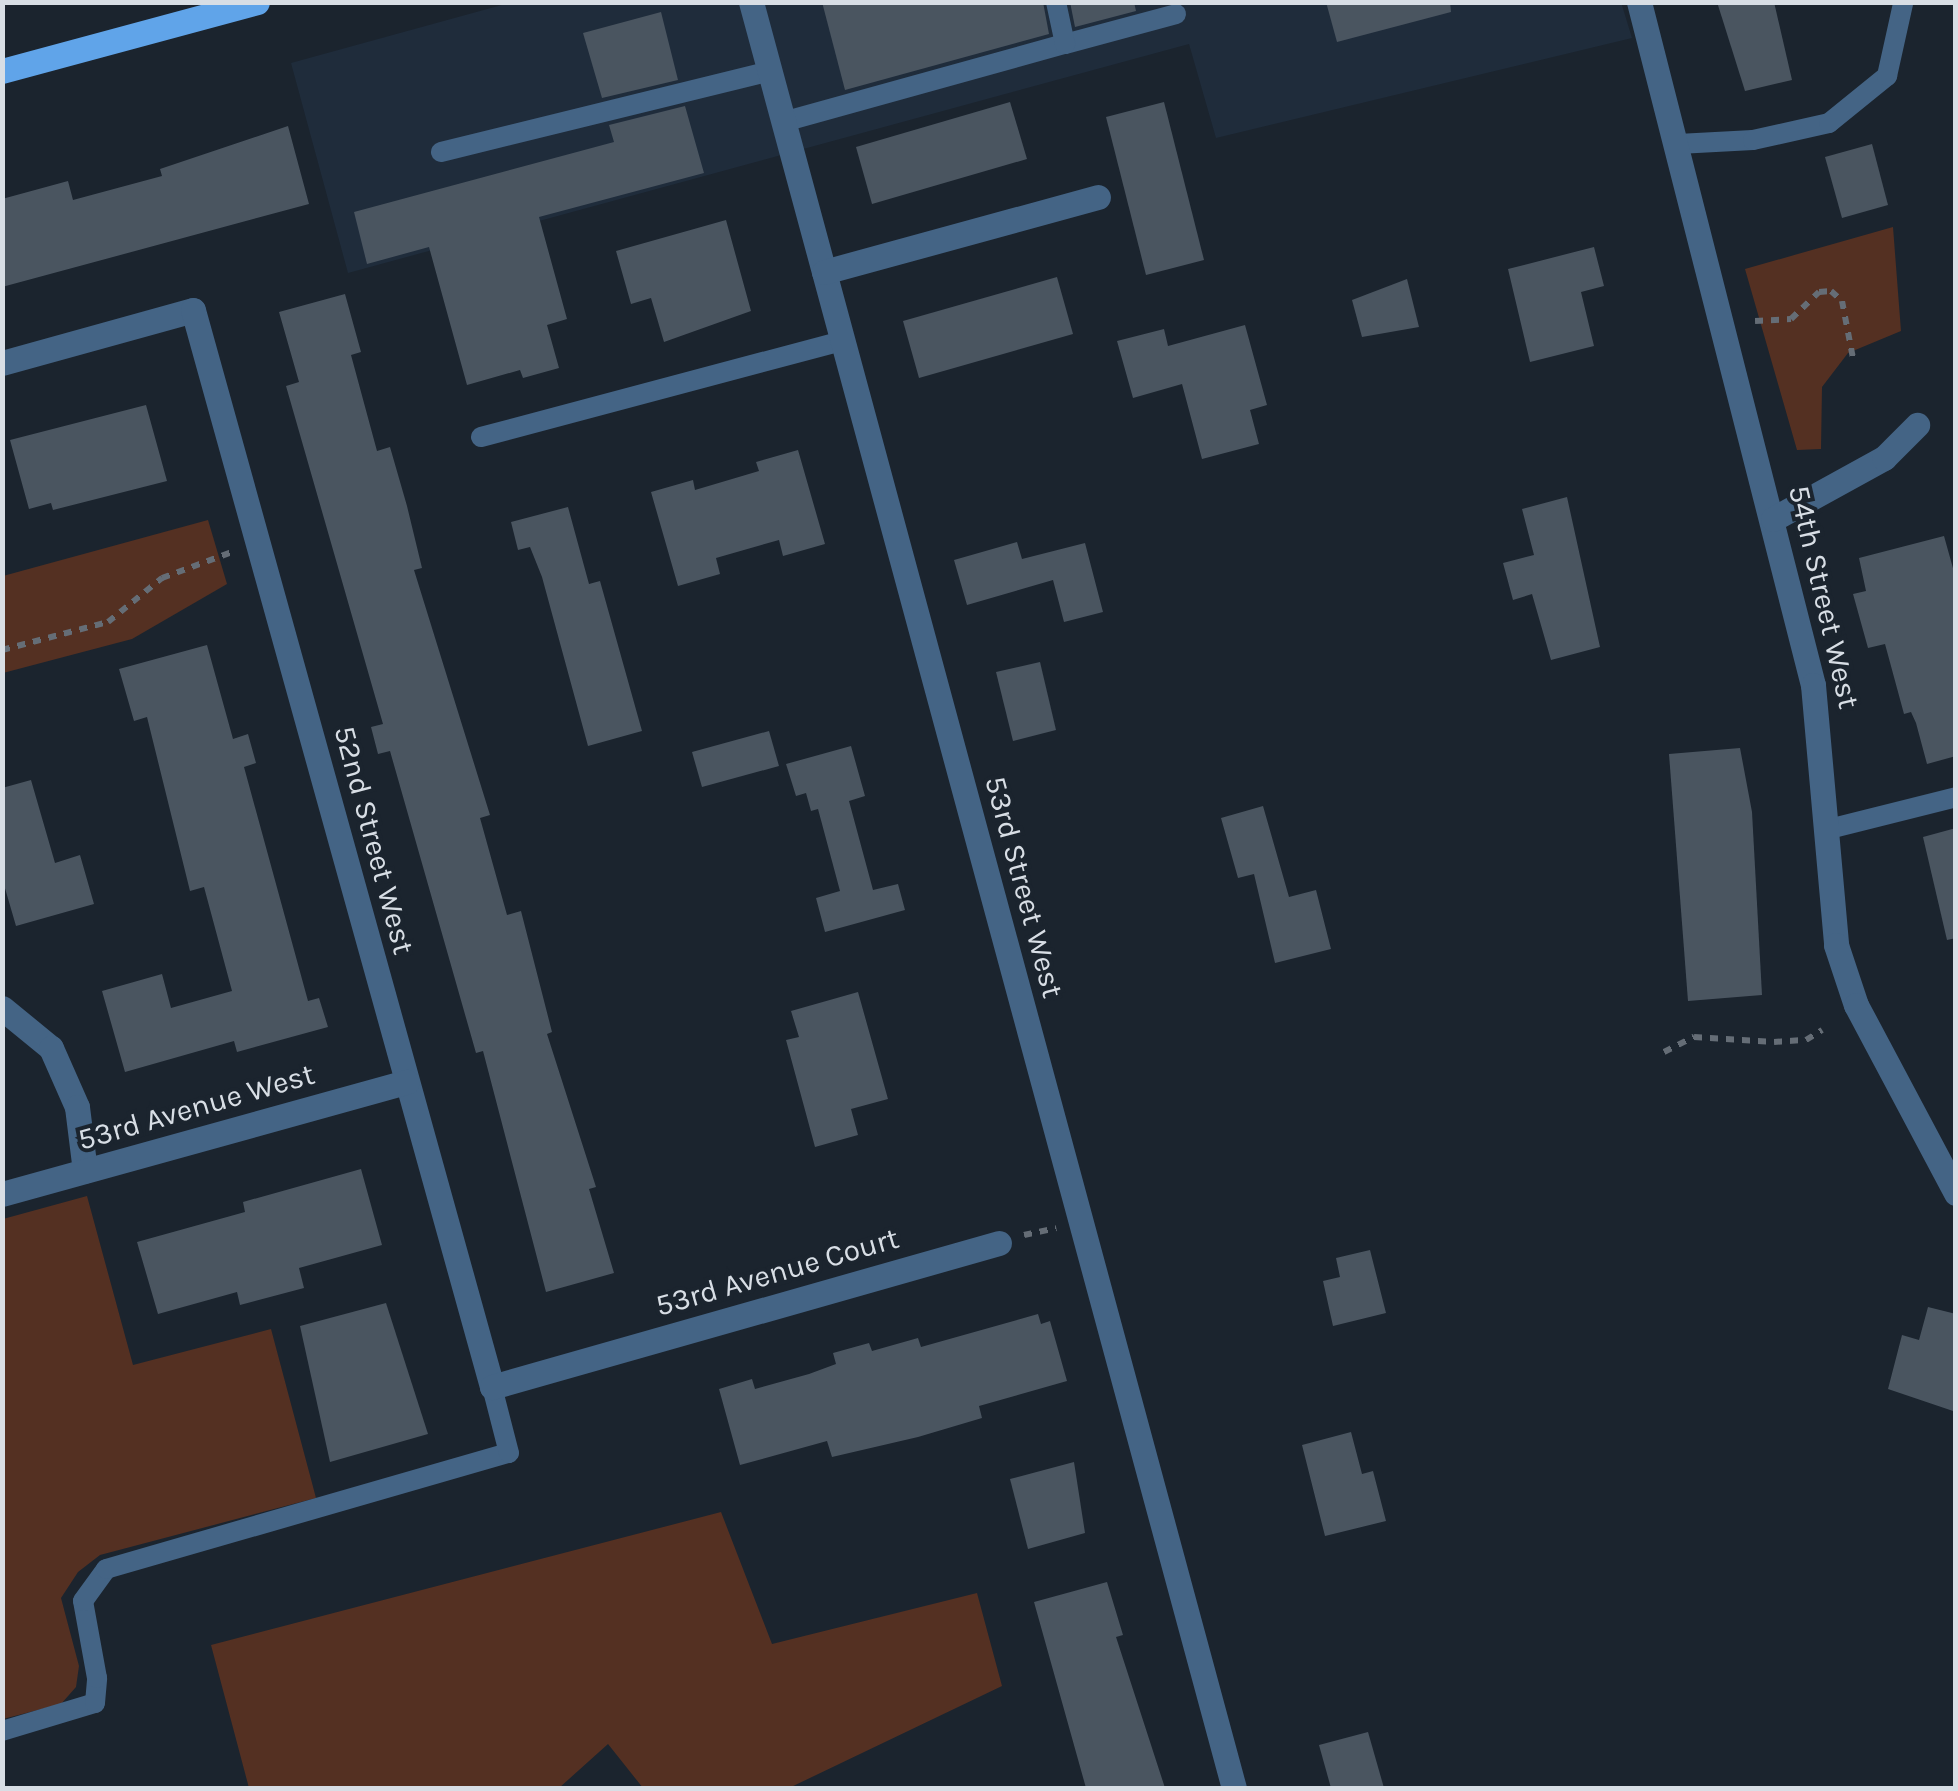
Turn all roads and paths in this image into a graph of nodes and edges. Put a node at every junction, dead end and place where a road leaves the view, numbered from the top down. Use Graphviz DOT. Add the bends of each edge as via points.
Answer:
graph roads {
  1 [pos="257,2"];
  2 [pos="751,2"];
  3 [pos="1056,2"];
  4 [pos="1640,2"];
  5 [pos="1903,4"];
  6 [pos="1176,14"];
  7 [pos="1065,44"];
  8 [pos="2,71"];
  9 [pos="770,72"];
  10 [pos="784,122"];
  11 [pos="1678,144"];
  12 [pos="441,152"];
  13 [pos="1098,197"];
  14 [pos="824,272"];
  15 [pos="1755,321"];
  16 [pos="843,341"];
  17 [pos="1853,358"];
  18 [pos="2,363"];
  19 [pos="1917,425"];
  20 [pos="481,437"];
  21 [pos="1774,519"];
  22 [pos="259,547"];
  23 [pos="2,650"];
  24 [pos="1956,796"];
  25 [pos="1825,830"];
  26 [pos="2,1008"];
  27 [pos="1822,1030"];
  28 [pos="1664,1052"];
  29 [pos="408,1082"];
  30 [pos="85,1171"];
  31 [pos="1956,1192"];
  32 [pos="2,1194"];
  33 [pos="1082,1223"];
  34 [pos="999,1243"];
  35 [pos="492,1387"];
  36 [pos="2,1731"];
  37 [pos="1234,1788"];
  1 -- 8 [label="main road"];
  2 -- 9 [label="street, 53rd Street West"];
  3 -- 7 [label="lane"];
  4 -- 11 [label="street, 54th Street West"];
  5 -- 11 [label="lane" via="1887,76 1829,122 1753,140"];
  6 -- 7 [label="lane"];
  7 -- 10 [label="lane"];
  9 -- 10 [label="street, 53rd Street West"];
  9 -- 12 [label="lane"];
  10 -- 14 [label="street, 53rd Street West"];
  11 -- 21 [label="street, 54th Street West"];
  13 -- 14 [label="street"];
  14 -- 16 [label="street, 53rd Street West"];
  15 -- 17 [label="path" via="1790,319 1819,292 1830,292 1842,301"];
  16 -- 20 [label="lane"];
  16 -- 33 [label="street, 53rd Street West"];
  18 -- 22 [label="street, 52nd Street West" via="194,310"];
  19 -- 21 [label="street" via="1884,458"];
  21 -- 25 [label="street, 54th Street West" via="1822,735"];
  22 -- 23 [label="path" via="177,571 108,622"];
  22 -- 29 [label="street, 52nd Street West"];
  24 -- 25 [label="lane"];
  25 -- 31 [label="street, 54th Street West" via="1826,883 1843,970"];
  26 -- 30 [label="street" via="50,1048 78,1107"];
  27 -- 28 [label="path" via="1806,1040 1774,1042 1694,1037"];
  29 -- 30 [label="street, 53rd Avenue West"];
  29 -- 35 [label="street, 52nd Street West"];
  30 -- 32 [label="street, 53rd Avenue West"];
  33 -- 34 [label="path"];
  33 -- 37 [label="street, 53rd Street West"];
  34 -- 35 [label="street, 53rd Avenue Court"];
  35 -- 36 [label="lane" via="510,1453 106,1568 83,1601 97,1678 94,1703"];
}
